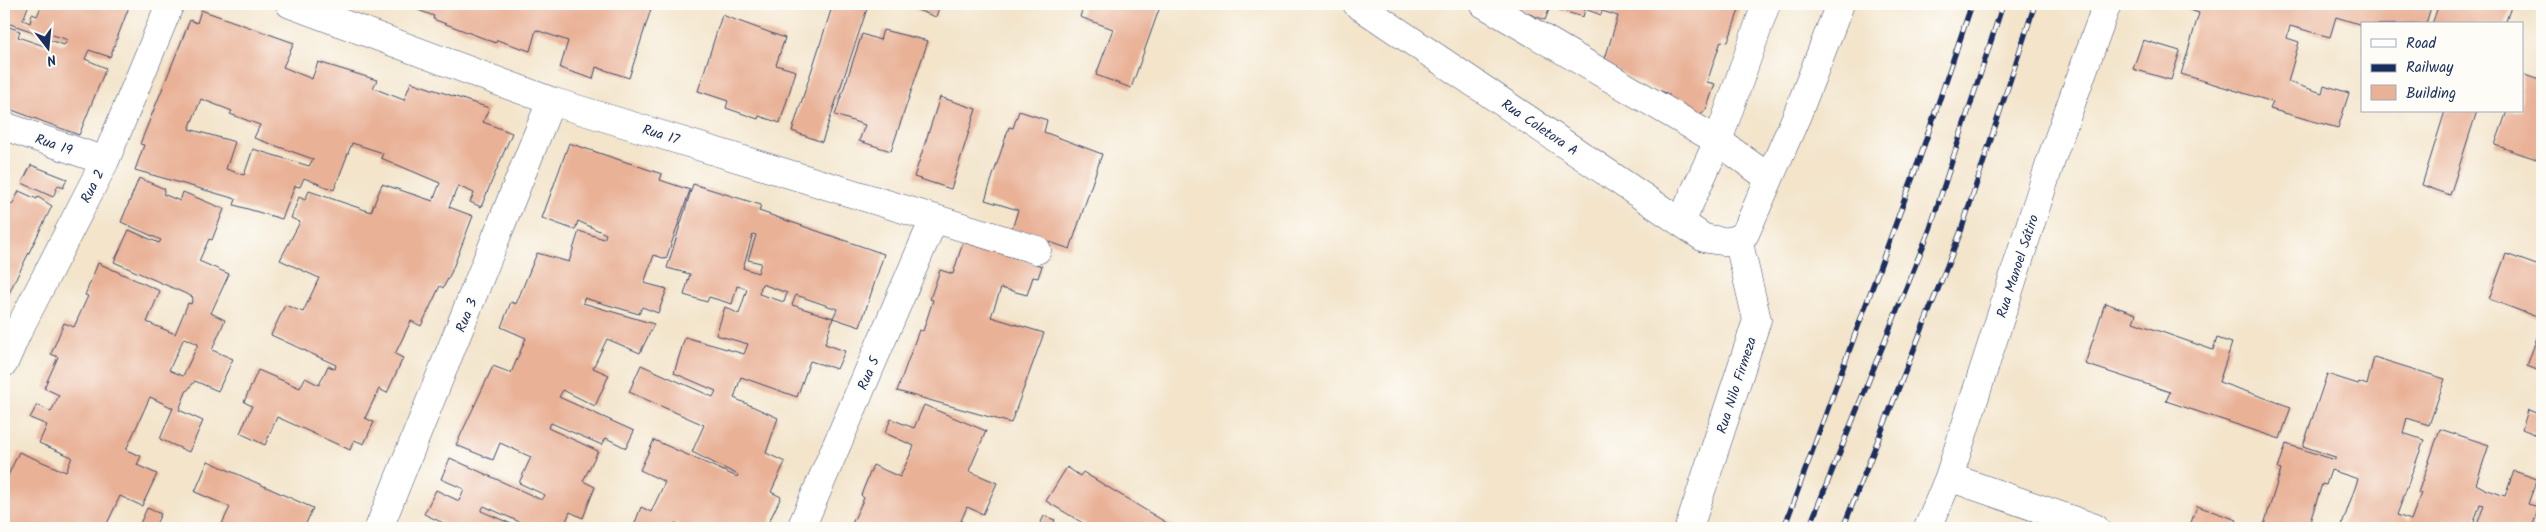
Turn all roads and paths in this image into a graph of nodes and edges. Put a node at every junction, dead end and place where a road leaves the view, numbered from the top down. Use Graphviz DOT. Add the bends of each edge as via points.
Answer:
graph roads {
  1 [pos="170,4"];
  2 [pos="290,4"];
  3 [pos="1357,4"];
  4 [pos="1484,4"];
  5 [pos="1766,4"];
  6 [pos="1840,4"];
  7 [pos="2106,4"];
  8 [pos="551,101"];
  9 [pos="4,126"];
  10 [pos="1718,141"];
  11 [pos="105,161"];
  12 [pos="1769,178"];
  13 [pos="934,219"];
  14 [pos="1681,222"];
  15 [pos="1732,241"];
  16 [pos="1037,250"];
  17 [pos="11,329"];
  18 [pos="4,364"];
  19 [pos="1949,477"];
  20 [pos="380,528"];
  21 [pos="801,528"];
  22 [pos="1689,528"];
  23 [pos="1928,528"];
  24 [pos="2095,528"];
  1 -- 11 [label="street, Rua 2"];
  2 -- 8 [label="street, Rua 17"];
  3 -- 14 [label="street, Rua Coletora A"];
  4 -- 10 [label="street"];
  5 -- 10 [label="street"];
  6 -- 12 [label="street"];
  7 -- 19 [label="street, Rua Manoel Sátiro" via="2054,151"];
  8 -- 13 [label="street, Rua 17"];
  8 -- 20 [label="street, Rua 3"];
  9 -- 11 [label="street, Rua 19"];
  10 -- 12 [label="street"];
  10 -- 14 [label="street"];
  11 -- 17 [label="street, Rua 2"];
  12 -- 15 [label="street" via="1745,234"];
  13 -- 16 [label="street, Rua 17"];
  13 -- 21 [label="street, Rua 5"];
  14 -- 15 [label="street, Rua Coletora A" via="1704,238"];
  15 -- 22 [label="street, Rua Nilo Firmeza" via="1757,320"];
  17 -- 18 [label="street, Rua 2"];
  19 -- 23 [label="street, Rua Manoel Sátiro"];
  19 -- 24 [label="street"];
}
